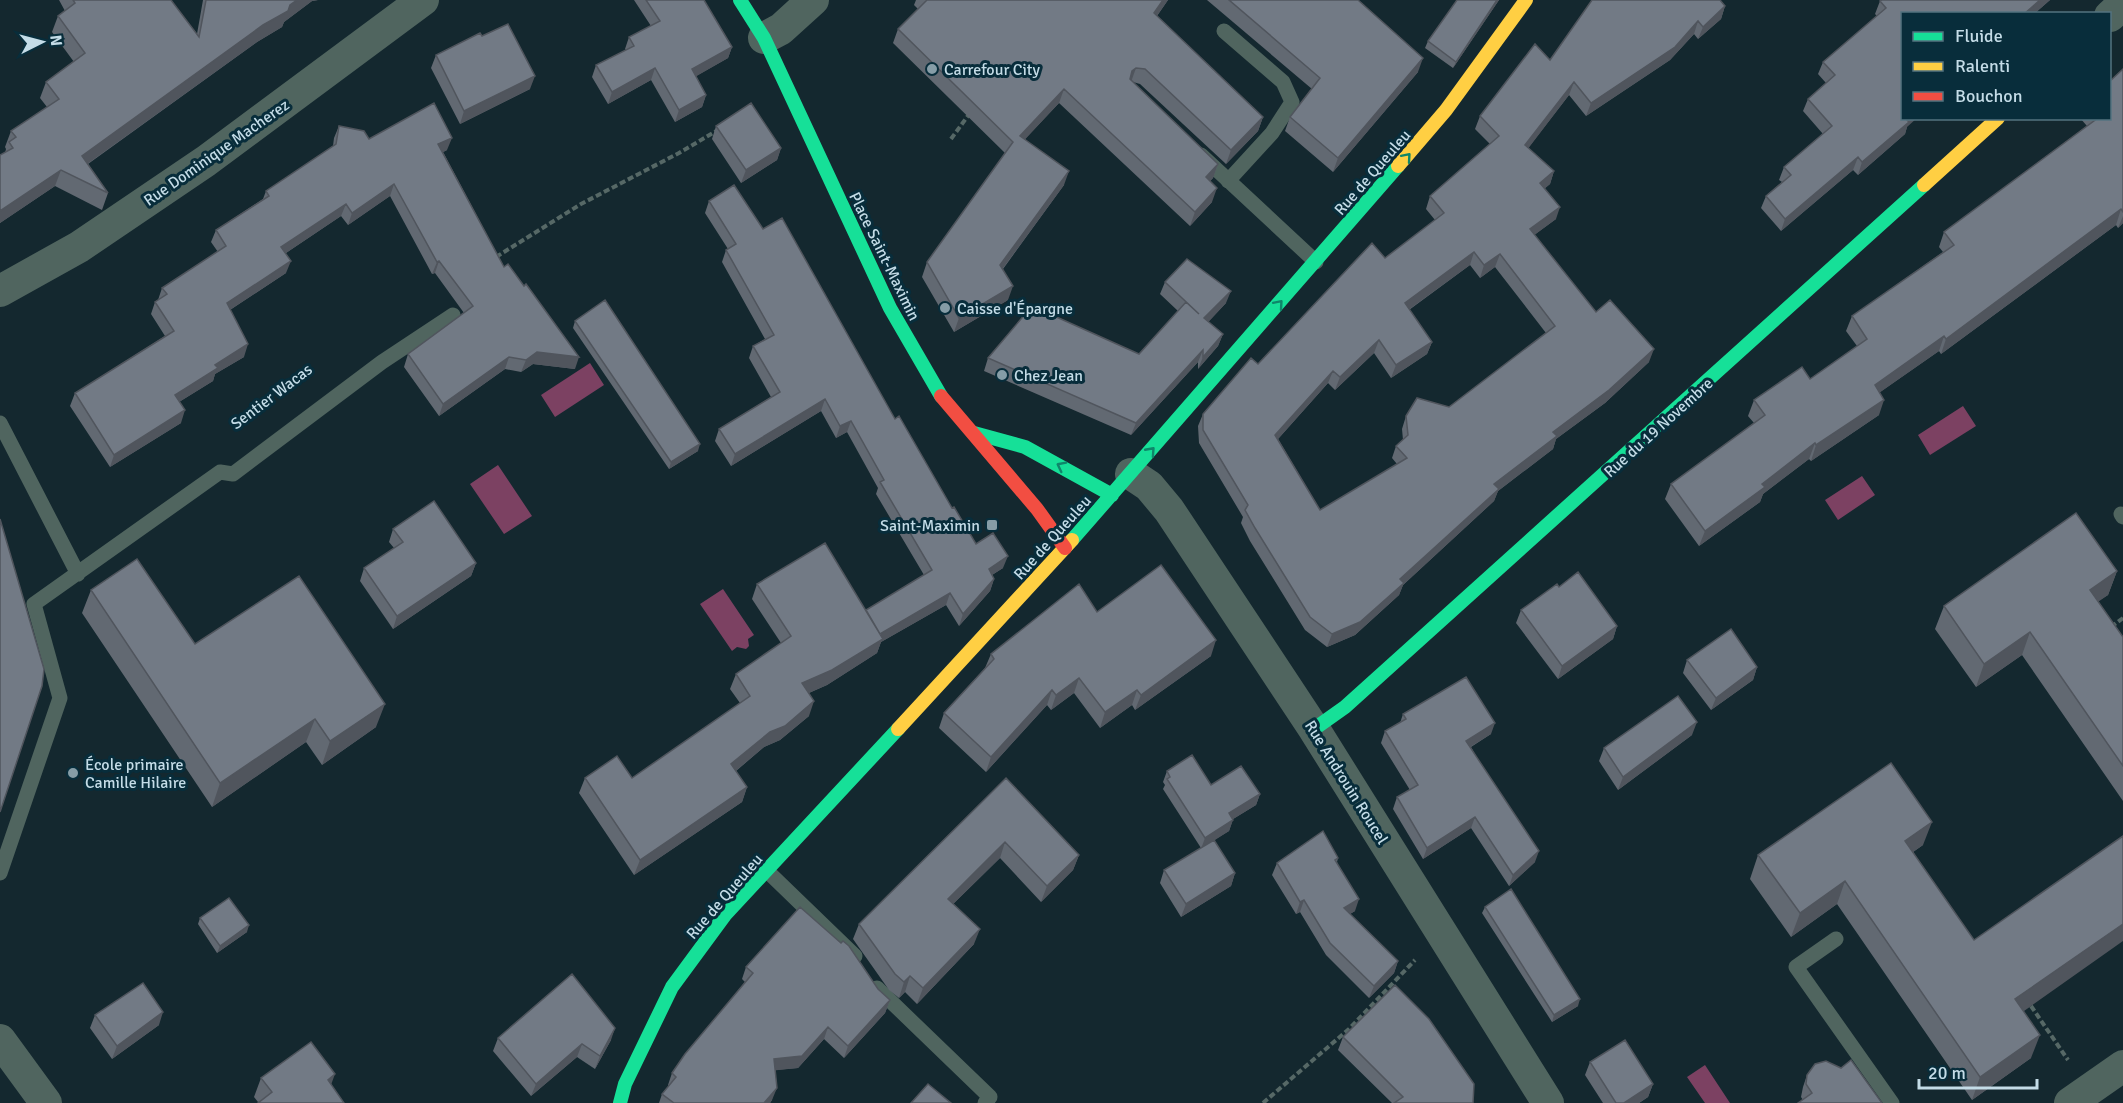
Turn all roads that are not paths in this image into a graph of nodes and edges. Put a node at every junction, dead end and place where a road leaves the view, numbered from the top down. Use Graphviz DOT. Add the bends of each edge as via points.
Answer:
graph roads {
  1 [pos="423,0"];
  2 [pos="740,0"];
  3 [pos="813,0"];
  4 [pos="1526,0"];
  5 [pos="2123,4"];
  6 [pos="2111,14"];
  7 [pos="1224,31"];
  8 [pos="764,38"];
  9 [pos="1996,120"];
  10 [pos="1194,148"];
  11 [pos="1228,181"];
  12 [pos="1316,262"];
  13 [pos="0,291"];
  14 [pos="453,315"];
  15 [pos="0,423"];
  16 [pos="974,433"];
  17 [pos="1121,485"];
  18 [pos="1065,548"];
  19 [pos="78,574"];
  20 [pos="1314,729"];
  21 [pos="767,871"];
  22 [pos="0,873"];
  23 [pos="1836,939"];
  24 [pos="0,1040"];
  25 [pos="2123,1065"];
  26 [pos="2079,1097"];
  27 [pos="46,1103"];
  28 [pos="620,1103"];
  29 [pos="985,1103"];
  30 [pos="1548,1103"];
  31 [pos="1892,1103"];
  1 -- 13 [label="street, Rue Dominique Macherez" via="206,161 79,247"];
  2 -- 8 [label="street, Place Saint-Maximin"];
  3 -- 8 [label="street" via="781,30"];
  12 -- 4 [label="street, Rue de Queuleu, one-way" via="1446,110"];
  5 -- 6 [label="street"];
  7 -- 11 [label="lane" via="1283,82 1292,102 1272,133"];
  8 -- 16 [label="street, Place Saint-Maximin" via="890,308 942,398"];
  9 -- 20 [label="street, Rue du 19 Novembre" via="1371,684"];
  10 -- 11 [label="lane"];
  11 -- 12 [label="lane"];
  17 -- 12 [label="street, Rue de Queuleu, one-way"];
  14 -- 19 [label="lane" via="382,362 233,474 220,472"];
  15 -- 19 [label="lane"];
  17 -- 16 [label="street, one-way" via="1025,447"];
  16 -- 18 [label="street, Place Saint-Maximin"];
  17 -- 18 [label="street, Rue de Queuleu"];
  17 -- 20 [label="street, Rue Androuin Roucel" via="1149,486 1169,510"];
  18 -- 21 [label="street, Rue de Queuleu"];
  19 -- 22 [label="lane" via="34,604 60,699"];
  20 -- 30 [label="street, Rue Androuin Roucel"];
  21 -- 28 [label="street, Rue de Queuleu" via="725,915 672,987 625,1084"];
  21 -- 29 [label="lane" via="852,952 882,996 990,1097"];
  23 -- 31 [label="lane" via="1796,967"];
  24 -- 27 [label="street"];
  25 -- 26 [label="street"];
}
